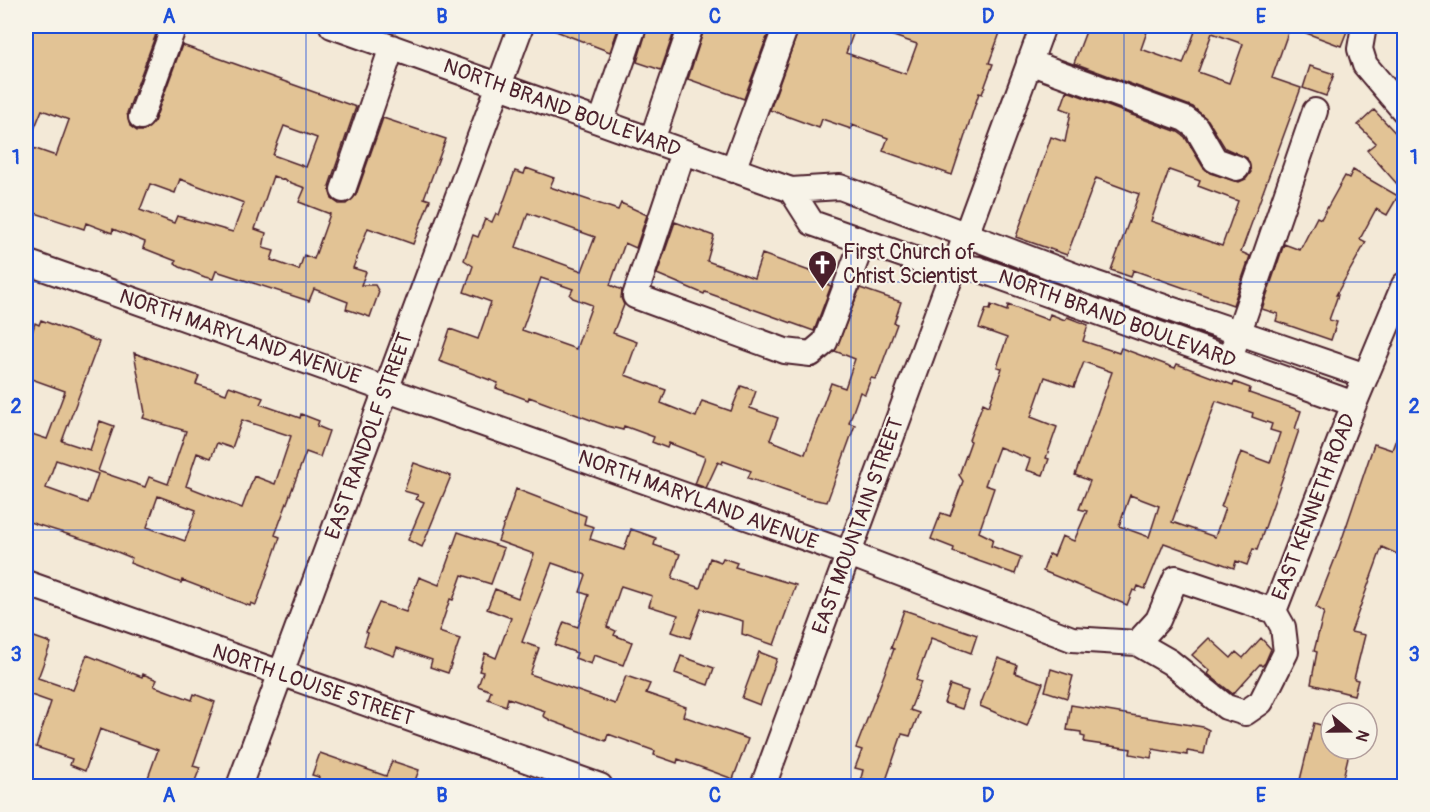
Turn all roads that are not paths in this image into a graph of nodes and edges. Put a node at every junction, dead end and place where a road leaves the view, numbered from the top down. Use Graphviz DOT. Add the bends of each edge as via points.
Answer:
graph roads {
  1 [pos="174,26"];
  2 [pos="332,26"];
  3 [pos="521,26"];
  4 [pos="634,26"];
  5 [pos="692,26"];
  6 [pos="786,26"];
  7 [pos="1043,26"];
  8 [pos="1364,26"];
  9 [pos="392,47"];
  10 [pos="1029,62"];
  11 [pos="498,86"];
  12 [pos="1315,111"];
  13 [pos="1404,111"];
  14 [pos="141,117"];
  15 [pos="601,122"];
  16 [pos="652,140"];
  17 [pos="683,152"];
  18 [pos="1237,168"];
  19 [pos="733,170"];
  20 [pos="343,189"];
  21 [pos="791,190"];
  22 [pos="964,232"];
  23 [pos="864,241"];
  24 [pos="26,262"];
  25 [pos="952,266"];
  26 [pos="1404,285"];
  27 [pos="1239,333"];
  28 [pos="1230,359"];
  29 [pos="1366,376"];
  30 [pos="386,389"];
  31 [pos="1354,404"];
  32 [pos="849,554"];
  33 [pos="26,583"];
  34 [pos="1274,611"];
  35 [pos="1137,643"];
  36 [pos="281,673"];
  37 [pos="239,786"];
  38 [pos="600,786"];
  39 [pos="763,786"];
  1 -- 14 [label="street"];
  2 -- 9 [label="street, NORTH BRAND BOULEVARD"];
  3 -- 11 [label="street, EAST RANDOLF STREET"];
  4 -- 15 [label="street"];
  5 -- 16 [label="street"];
  6 -- 19 [label="street"];
  7 -- 10 [label="street, EAST MOUNTAIN STREET"];
  8 -- 13 [label="street" via="1360,49 1365,65"];
  9 -- 11 [label="street, NORTH BRAND BOULEVARD"];
  9 -- 20 [label="street"];
  10 -- 18 [label="street" via="1185,119 1196,127 1215,160"];
  10 -- 22 [label="street, EAST MOUNTAIN STREET"];
  11 -- 15 [label="street, NORTH BRAND BOULEVARD"];
  11 -- 30 [label="street, EAST RANDOLF STREET"];
  12 -- 27 [label="street"];
  15 -- 16 [label="street, NORTH BRAND BOULEVARD"];
  16 -- 17 [label="street, NORTH BRAND BOULEVARD"];
  17 -- 19 [label="street, NORTH BRAND BOULEVARD"];
  17 -- 23 [label="street" via="634,296 785,351 811,354 825,342"];
  19 -- 21 [label="street, NORTH BRAND BOULEVARD"];
  21 -- 22 [label="street, NORTH BRAND BOULEVARD" via="840,187"];
  21 -- 23 [label="street, NORTH BRAND BOULEVARD" via="812,223"];
  22 -- 25 [label="street, EAST MOUNTAIN STREET"];
  22 -- 27 [label="street, NORTH BRAND BOULEVARD" via="1094,283"];
  23 -- 25 [label="street, NORTH BRAND BOULEVARD" via="923,262"];
  24 -- 30 [label="street, NORTH MARYLAND AVENUE"];
  25 -- 28 [label="street, NORTH BRAND BOULEVARD" via="978,269"];
  25 -- 32 [label="street, EAST MOUNTAIN STREET"];
  26 -- 29 [label="street, EAST KENNETH ROAD"];
  27 -- 28 [label="street"];
  27 -- 29 [label="street, NORTH BRAND BOULEVARD"];
  28 -- 31 [label="street, NORTH BRAND BOULEVARD"];
  29 -- 31 [label="street, EAST KENNETH ROAD"];
  30 -- 32 [label="street, NORTH MARYLAND AVENUE"];
  30 -- 36 [label="street, EAST RANDOLF STREET"];
  31 -- 34 [label="street, EAST KENNETH ROAD"];
  32 -- 35 [label="street, NORTH MARYLAND AVENUE" via="1072,639"];
  32 -- 39 [label="street, EAST MOUNTAIN STREET"];
  33 -- 36 [label="street, NORTH LOUISE STREET"];
  34 -- 35 [label="street" via="1176,578 1158,621"];
  34 -- 35 [label="street, NORTH MARYLAND AVENUE" via="1283,627 1286,652 1261,702 1245,713 1226,707 1170,662"];
  36 -- 37 [label="street, EAST RANDOLF STREET"];
  36 -- 38 [label="street, NORTH LOUISE STREET"];
}
